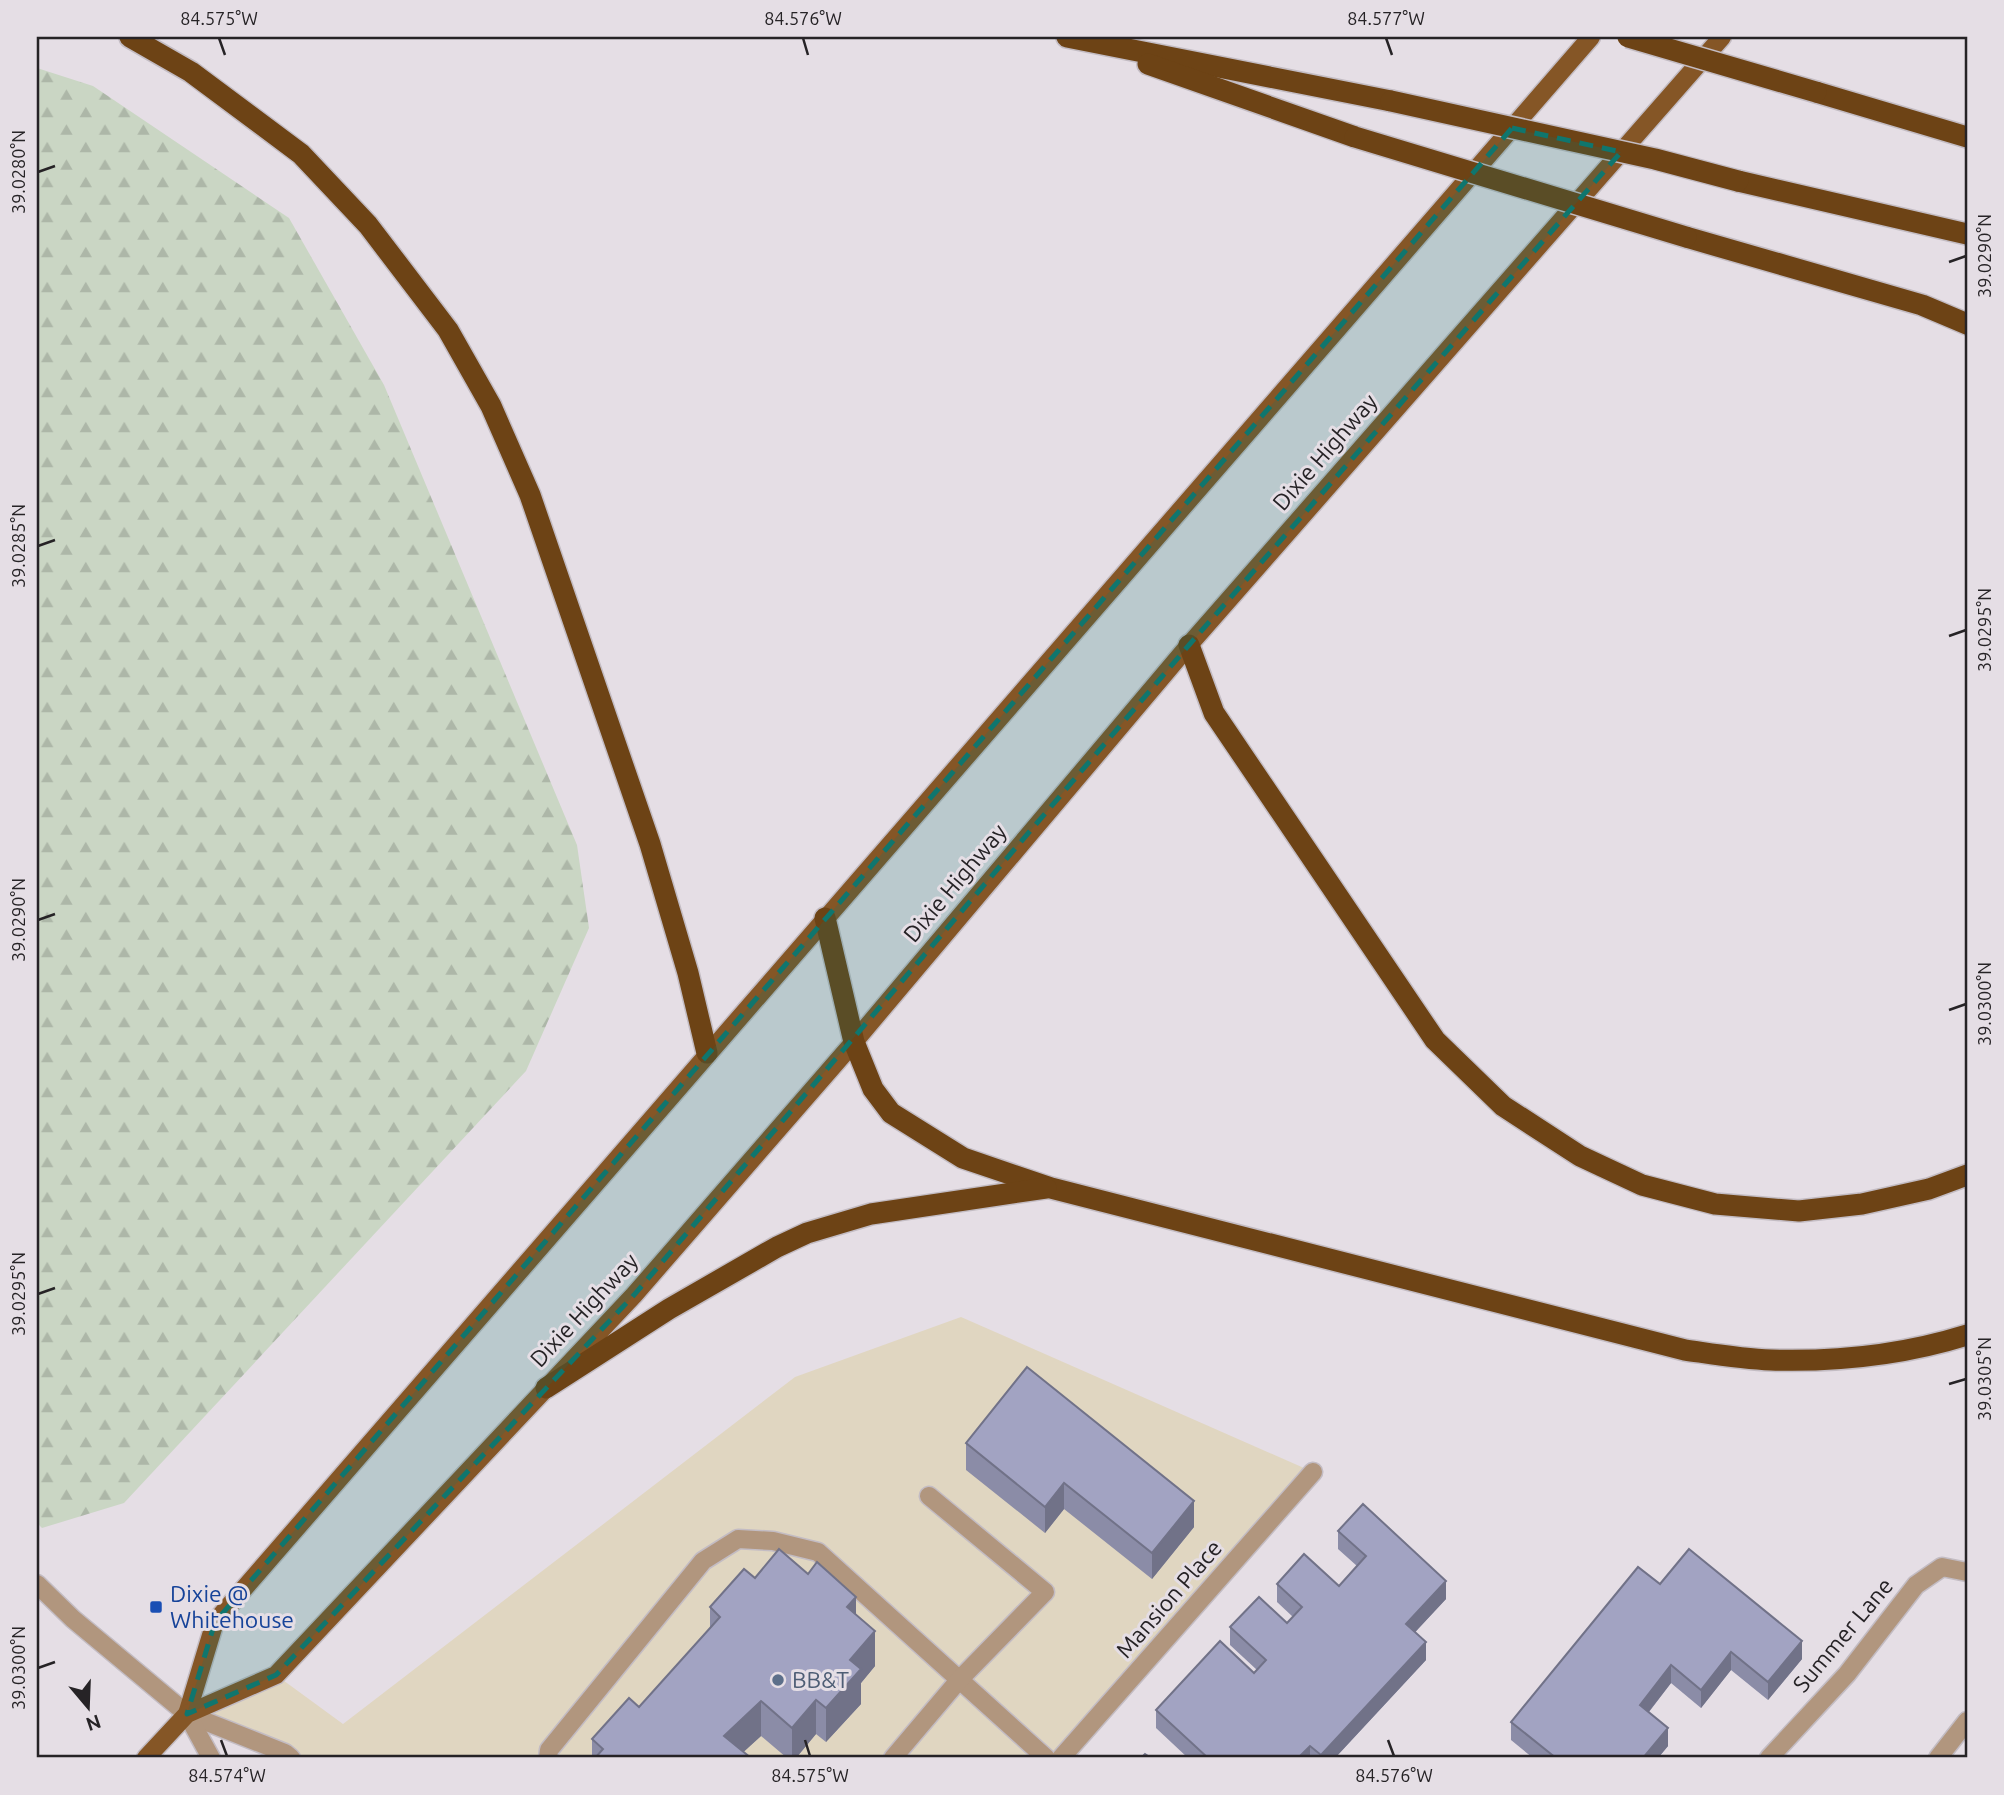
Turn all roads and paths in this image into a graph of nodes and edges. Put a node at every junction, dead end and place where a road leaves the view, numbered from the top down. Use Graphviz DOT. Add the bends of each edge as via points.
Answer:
graph roads {
  1 [pos="130,37"];
  2 [pos="1591,37"];
  3 [pos="1628,37"];
  4 [pos="1722,37"];
  5 [pos="1073,38"];
  6 [pos="1967,137"];
  7 [pos="1967,234"];
  8 [pos="1967,324"];
  9 [pos="1189,645"];
  10 [pos="825,918"];
  11 [pos="854,1042"];
  12 [pos="707,1053"];
  13 [pos="1967,1175"];
  14 [pos="1051,1188"];
  15 [pos="1967,1335"];
  16 [pos="546,1388"];
  17 [pos="1313,1472"];
  18 [pos="929,1496"];
  19 [pos="1967,1572"];
  20 [pos="37,1584"];
  21 [pos="959,1680"];
  22 [pos="187,1714"];
  23 [pos="1967,1721"];
  24 [pos="549,1754"];
  25 [pos="146,1758"];
  26 [pos="211,1758"];
  27 [pos="292,1758"];
  28 [pos="893,1758"];
  29 [pos="1046,1758"];
  30 [pos="1061,1758"];
  31 [pos="1769,1758"];
  32 [pos="1938,1758"];
  1 -- 12 [label="highway" via="191,72 301,154 369,226 448,330 491,406 530,495 650,844"];
  2 -- 10 [label="main road, Dixie Highway"];
  3 -- 6 [label="highway, bridge"];
  4 -- 9 [label="main road, Dixie Highway"];
  5 -- 7 [label="highway, bridge" via="1391,101"];
  5 -- 8 [label="highway, bridge" via="1355,137 1922,305"];
  9 -- 11 [label="main road, Dixie Highway"];
  9 -- 13 [label="highway" via="1214,713 1435,1040 1503,1105 1604,1168 1642,1185 1715,1204 1798,1211 1862,1204"];
  10 -- 11 [label="highway"];
  10 -- 12 [label="main road, Dixie Highway"];
  11 -- 14 [label="highway" via="873,1089 891,1113 962,1157"];
  11 -- 16 [label="main road, Dixie Highway" via="634,1295"];
  12 -- 22 [label="main road, Dixie Highway" via="215,1622"];
  14 -- 15 [label="highway" via="1685,1350 1769,1360 1860,1359"];
  14 -- 16 [label="highway" via="871,1214 807,1233 668,1309"];
  16 -- 22 [label="main road, Dixie Highway" via="276,1675"];
  17 -- 30 [label="street, Mansion Place"];
  18 -- 21 [label="street" via="1045,1592"];
  19 -- 31 [label="street, Summer Lane" via="1942,1567 1916,1585 1847,1674"];
  20 -- 22 [label="street"];
  21 -- 24 [label="street" via="818,1552 773,1541 738,1539 704,1561"];
  21 -- 28 [label="street"];
  21 -- 29 [label="street"];
  22 -- 25 [label="main road, Dixie Highway"];
  22 -- 26 [label="street"];
  22 -- 27 [label="street"];
  23 -- 32 [label="street"];
}
